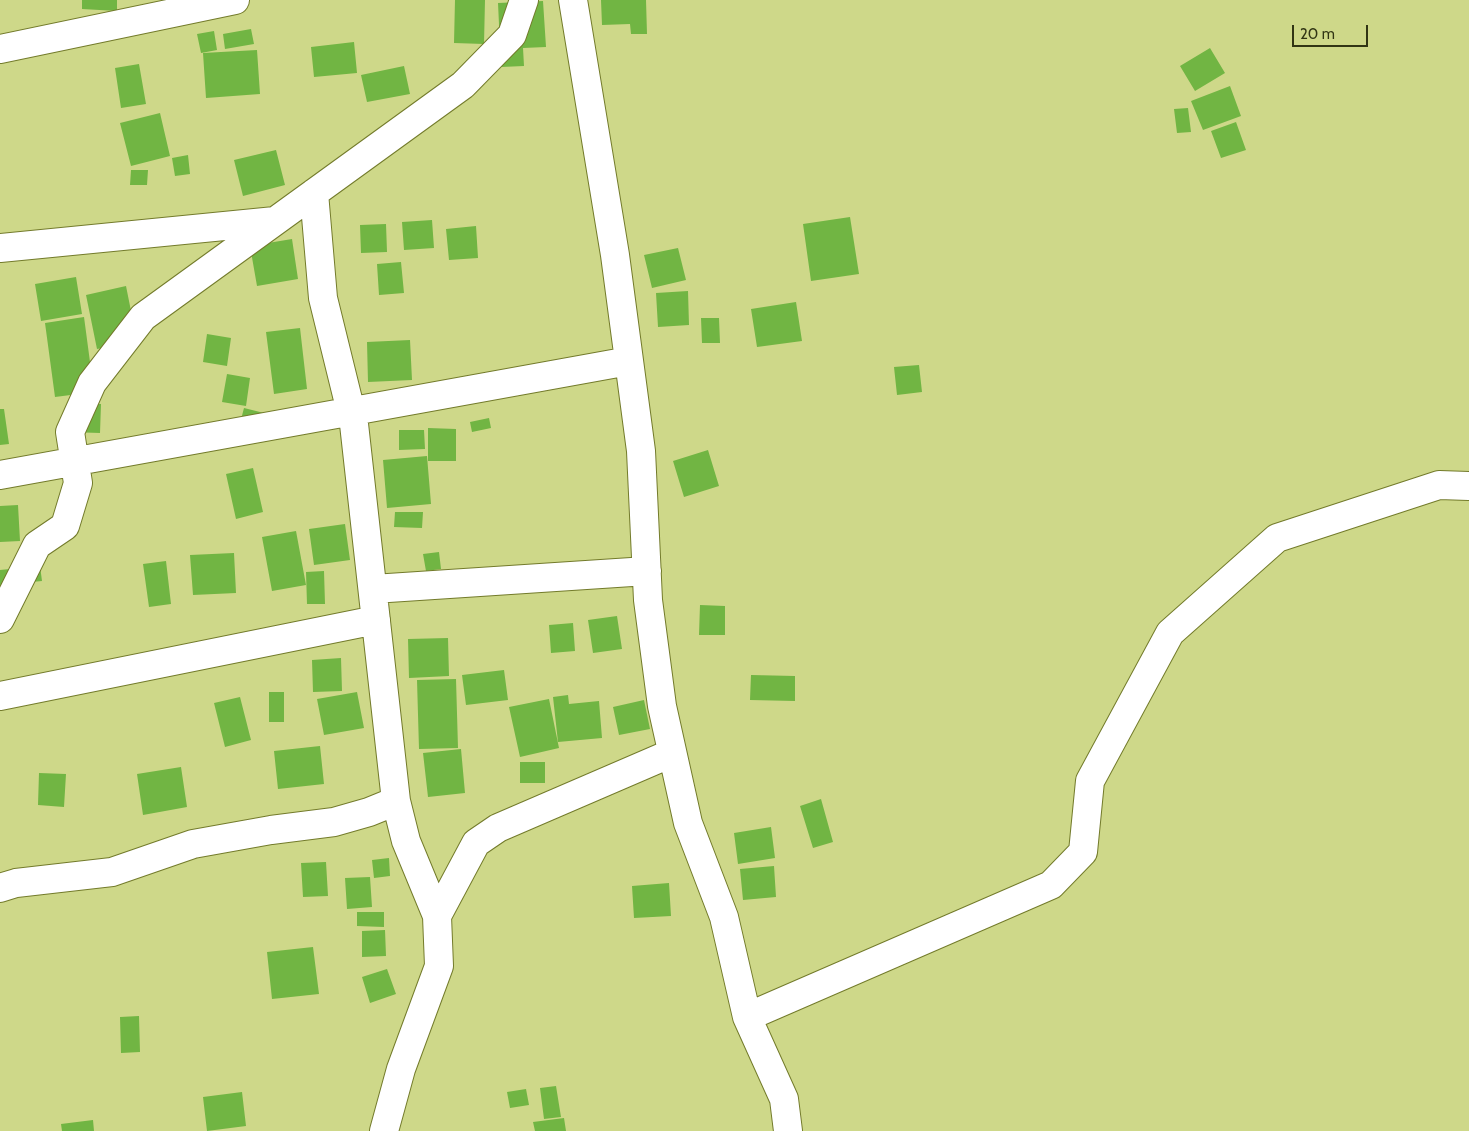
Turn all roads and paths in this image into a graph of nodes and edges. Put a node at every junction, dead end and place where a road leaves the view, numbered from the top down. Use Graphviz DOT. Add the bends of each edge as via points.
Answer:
graph roads {
  1 [pos="235,0"];
  2 [pos="524,0"];
  3 [pos="573,0"];
  4 [pos="0,49"];
  5 [pos="314,193"];
  6 [pos="275,221"];
  7 [pos="0,248"];
  8 [pos="629,361"];
  9 [pos="351,412"];
  10 [pos="74,461"];
  11 [pos="0,475"];
  12 [pos="1469,486"];
  13 [pos="647,571"];
  14 [pos="373,589"];
  15 [pos="0,619"];
  16 [pos="376,620"];
  17 [pos="0,696"];
  18 [pos="672,753"];
  19 [pos="396,801"];
  20 [pos="0,888"];
  21 [pos="437,916"];
  22 [pos="747,1017"];
  23 [pos="384,1131"];
  24 [pos="788,1131"];
  1 -- 4 [label="street"];
  2 -- 5 [label="street" via="512,35 463,85"];
  3 -- 8 [label="street"];
  5 -- 6 [label="street"];
  5 -- 9 [label="street" via="323,298"];
  6 -- 7 [label="street"];
  6 -- 10 [label="street" via="144,317 92,383 70,432"];
  8 -- 9 [label="street"];
  8 -- 13 [label="street" via="642,451"];
  9 -- 10 [label="street"];
  9 -- 14 [label="street"];
  10 -- 11 [label="street"];
  10 -- 15 [label="street" via="78,483 65,526 37,545"];
  12 -- 22 [label="street" via="1439,485 1276,538 1170,633 1090,782 1083,852 1051,885"];
  13 -- 14 [label="street"];
  13 -- 18 [label="street" via="662,706"];
  14 -- 16 [label="street"];
  16 -- 17 [label="street"];
  16 -- 19 [label="street"];
  18 -- 21 [label="street" via="498,828 476,843"];
  18 -- 22 [label="street" via="688,823 724,918"];
  19 -- 20 [label="street" via="334,822 193,844 112,872 16,883"];
  19 -- 21 [label="street" via="406,841"];
  21 -- 23 [label="street" via="439,966 401,1069"];
  22 -- 24 [label="street" via="784,1099"];
}
